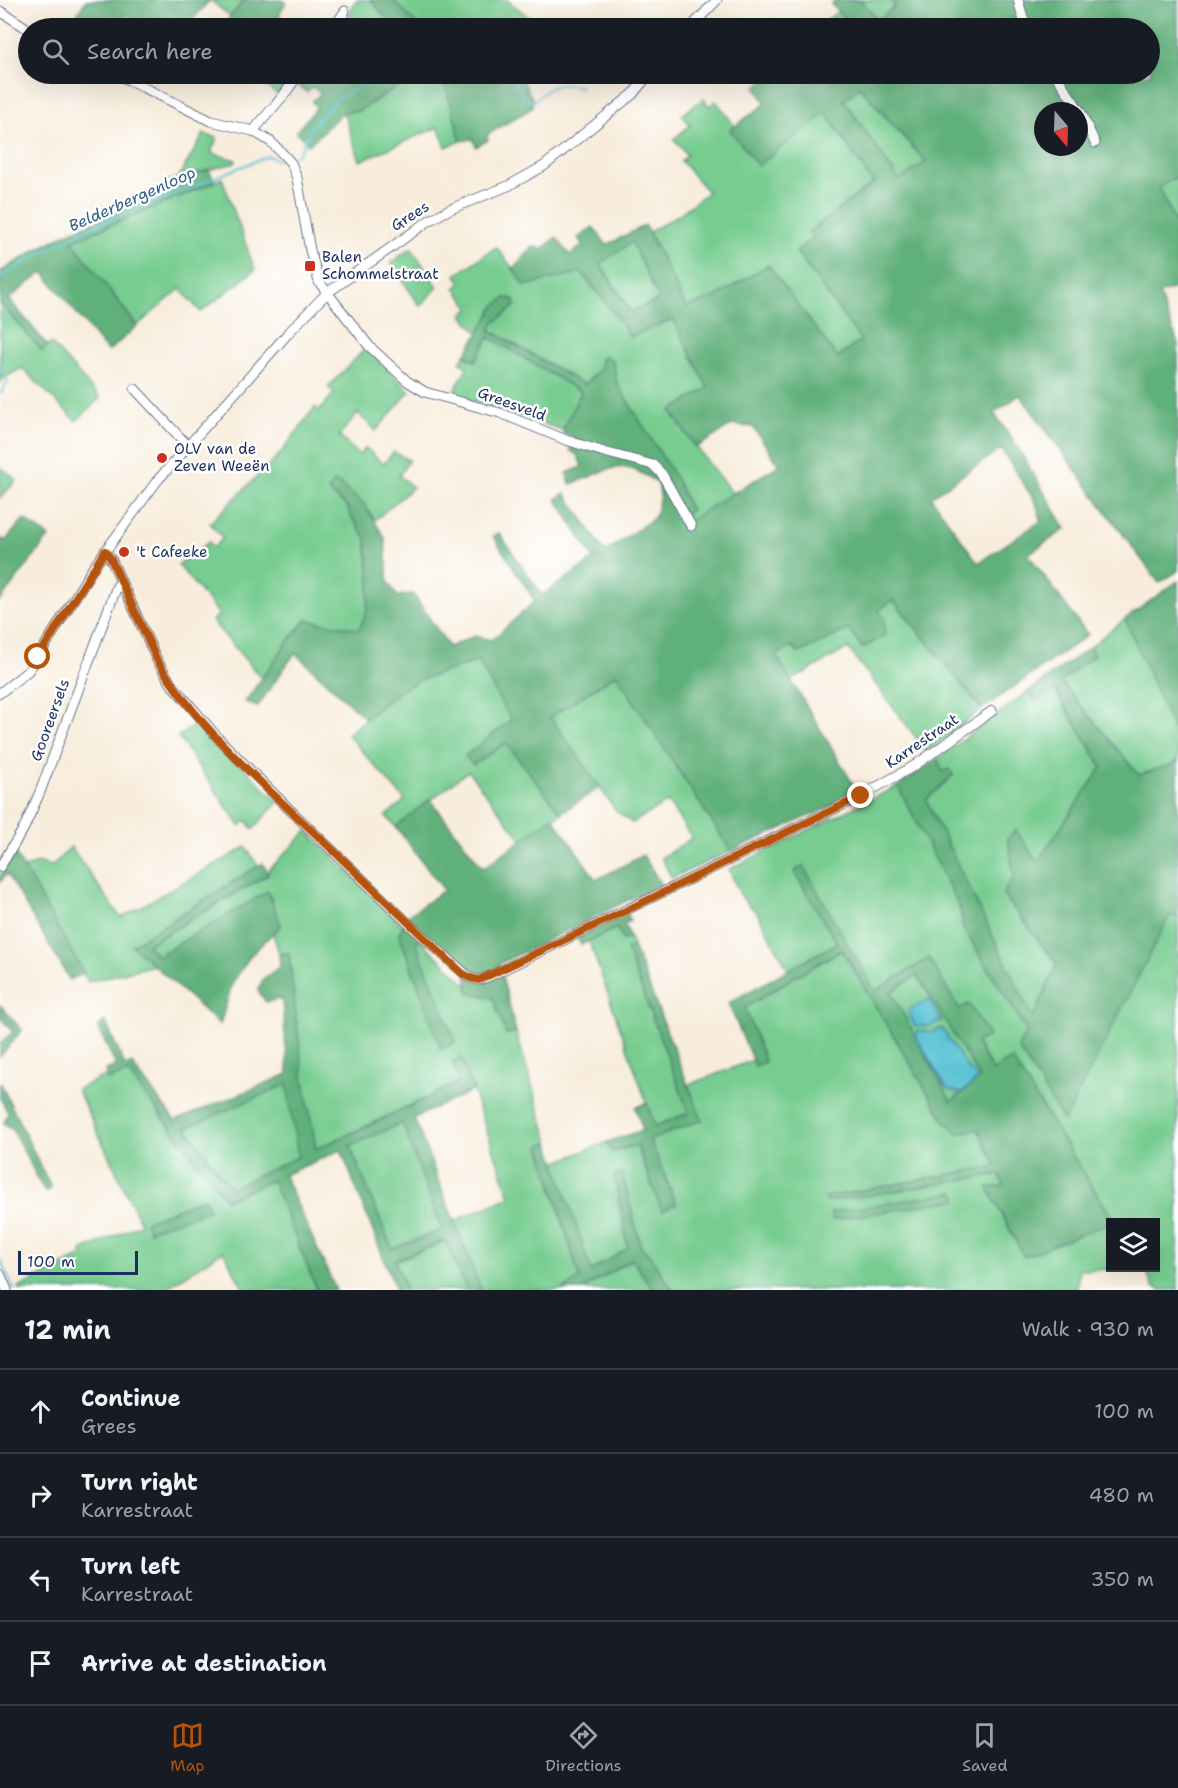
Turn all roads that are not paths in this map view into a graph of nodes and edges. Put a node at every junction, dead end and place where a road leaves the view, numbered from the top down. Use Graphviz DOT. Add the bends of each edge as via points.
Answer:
graph roads {
  1 [pos="717,0"];
  2 [pos="1018,0"];
  3 [pos="0,11"];
  4 [pos="345,11"];
  5 [pos="340,18"];
  6 [pos="700,18"];
  7 [pos="1023,18"];
  8 [pos="18,22"];
  9 [pos="137,84"];
  10 [pos="292,84"];
  11 [pos="641,84"];
  12 [pos="1062,84"];
  13 [pos="253,131"];
  14 [pos="1095,142"];
  15 [pos="327,293"];
  16 [pos="135,389"];
  17 [pos="188,446"];
  18 [pos="691,526"];
  19 [pos="105,551"];
  20 [pos="122,582"];
  21 [pos="0,693"];
  22 [pos="992,711"];
  23 [pos="0,867"];
  24 [pos="0,1274"];
  25 [pos="7,1290"];
  1 -- 6 [label="street"];
  2 -- 7 [label="street"];
  3 -- 8 [label="street"];
  4 -- 5 [label="street"];
  9 -- 13 [label="street" via="211,121"];
  10 -- 13 [label="street"];
  11 -- 15 [label="street, Grees" via="543,166 430,220"];
  12 -- 14 [label="street"];
  13 -- 15 [label="street, Greesveld" via="271,142 291,163 316,275"];
  15 -- 17 [label="street, Grees"];
  15 -- 18 [label="street, Greesveld" via="378,355 415,387 500,413 585,446 653,465"];
  16 -- 17 [label="street"];
  17 -- 19 [label="street, Grees"];
  19 -- 20 [label="street, Karrestraat"];
  19 -- 21 [label="street, Grees" via="28,671"];
  20 -- 22 [label="street, Karrestraat" via="169,680 219,739 412,927 462,973 479,980 861,796 914,766"];
  20 -- 23 [label="street, Gooreersels" via="117,586 40,792"];
  24 -- 25 [label="street"];
}
